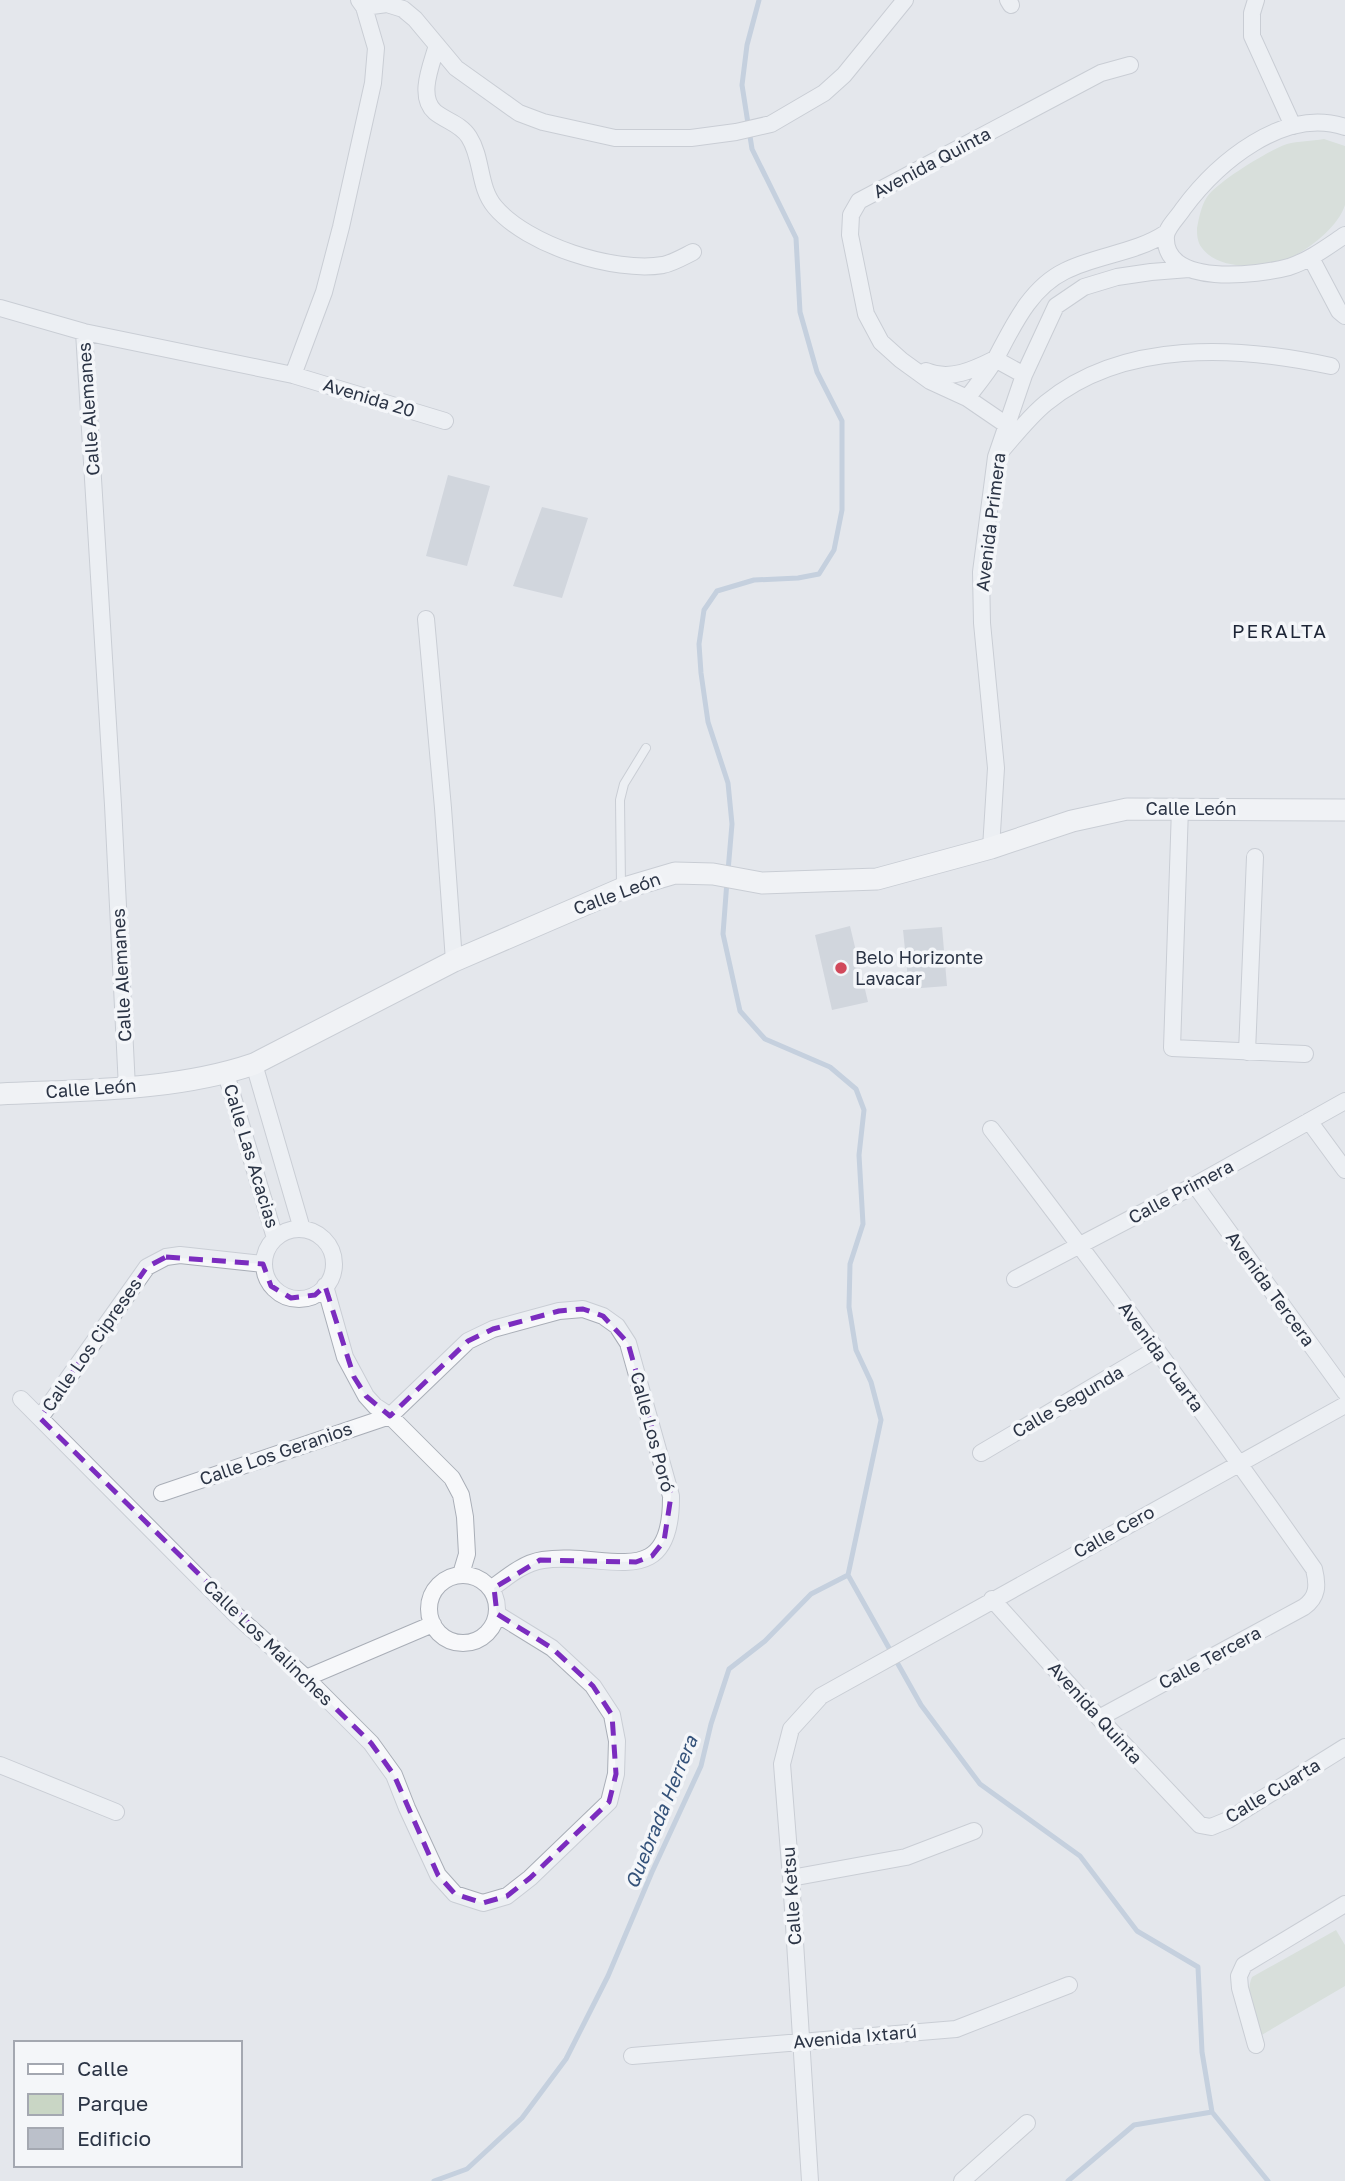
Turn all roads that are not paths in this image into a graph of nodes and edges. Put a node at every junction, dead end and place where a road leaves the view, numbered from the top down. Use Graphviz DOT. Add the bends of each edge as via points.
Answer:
graph roads {
  1 [pos="905,0"];
  2 [pos="1256,0"];
  3 [pos="362,3"];
  4 [pos="437,46"];
  5 [pos="1130,65"];
  6 [pos="1293,126"];
  7 [pos="1345,127"];
  8 [pos="1166,233"];
  9 [pos="1345,235"];
  10 [pos="692,253"];
  11 [pos="1311,258"];
  12 [pos="1189,269"];
  13 [pos="0,308"];
  14 [pos="1345,316"];
  15 [pos="84,332"];
  16 [pos="995,359"];
  17 [pos="906,364"];
  18 [pos="1331,366"];
  19 [pos="1024,374"];
  20 [pos="293,375"];
  21 [pos="967,398"];
  22 [pos="445,421"];
  23 [pos="1008,426"];
  24 [pos="996,457"];
  25 [pos="426,620"];
  26 [pos="646,748"];
  27 [pos="1180,808"];
  28 [pos="1345,810"];
  29 [pos="991,848"];
  30 [pos="1255,857"];
  31 [pos="621,889"];
  32 [pos="454,961"];
  33 [pos="1247,1052"];
  34 [pos="1305,1054"];
  35 [pos="254,1064"];
  36 [pos="226,1074"];
  37 [pos="127,1087"];
  38 [pos="0,1094"];
  39 [pos="1345,1101"];
  40 [pos="1309,1121"];
  41 [pos="991,1129"];
  42 [pos="1345,1170"];
  43 [pos="1195,1185"];
  44 [pos="302,1229"];
  45 [pos="275,1238"];
  46 [pos="1080,1245"];
  47 [pos="263,1264"];
  48 [pos="1015,1279"];
  49 [pos="325,1286"];
  50 [pos="1155,1350"];
  51 [pos="1345,1392"];
  52 [pos="21,1399"];
  53 [pos="1345,1405"];
  54 [pos="390,1416"];
  55 [pos="40,1418"];
  56 [pos="981,1453"];
  57 [pos="1239,1463"];
  58 [pos="162,1493"];
  59 [pos="461,1574"];
  60 [pos="491,1589"];
  61 [pos="1316,1592"];
  62 [pos="992,1599"];
  63 [pos="497,1614"];
  64 [pos="433,1624"];
  65 [pos="884,1661"];
  66 [pos="306,1678"];
  67 [pos="1098,1718"];
  68 [pos="1345,1747"];
  69 [pos="0,1765"];
  70 [pos="116,1812"];
  71 [pos="1200,1825"];
  72 [pos="974,1831"];
  73 [pos="791,1878"];
  74 [pos="1345,1904"];
  75 [pos="1069,1985"];
  76 [pos="801,2042"];
  77 [pos="1256,2045"];
  78 [pos="632,2056"];
  79 [pos="1027,2123"];
  80 [pos="810,2181"];
  81 [pos="962,2181"];
  1 -- 4 [label="street" via="824,93 771,124 691,138 615,138 543,122 496,98 456,68"];
  2 -- 6 [label="street" via="1252,36"];
  3 -- 4 [label="street" via="403,9"];
  3 -- 20 [label="street" via="376,48 373,83 324,292"];
  4 -- 10 [label="street" via="426,91 433,111 468,135 494,206 515,226 542,242 591,259 635,266 665,265"];
  5 -- 17 [label="street, Avenida Quinta" via="1101,72 859,201 851,215 850,234 866,314 881,342"];
  6 -- 7 [label="street" via="1332,122"];
  6 -- 8 [label="street" via="1242,150 1218,170"];
  8 -- 12 [label="street" via="1167,247 1176,262"];
  8 -- 16 [label="street" via="1065,271 1042,285"];
  9 -- 11 [label="street, Avenida Primera"];
  11 -- 12 [label="street, Avenida Primera" via="1246,274"];
  11 -- 14 [label="street"];
  12 -- 19 [label="street, Avenida Primera" via="1084,287 1056,306"];
  13 -- 15 [label="street"];
  15 -- 20 [label="street, Calle Alemanes"];
  15 -- 37 [label="street, Calle Alemanes"];
  16 -- 17 [label="street, Avenida Quinta" via="972,371 943,375"];
  16 -- 19 [label="street"];
  16 -- 21 [label="street"];
  17 -- 21 [label="street, Avenida Quinta"];
  18 -- 24 [label="street" via="1291,357 1185,353 1116,366 1066,388"];
  19 -- 23 [label="street, Avenida Primera"];
  20 -- 22 [label="street, Avenida 20"];
  21 -- 23 [label="street, Avenida Quinta"];
  23 -- 24 [label="street, Avenida Primera"];
  24 -- 29 [label="street, Avenida Primera" via="981,572 996,768"];
  25 -- 32 [label="street"];
  26 -- 31 [label="lane" via="620,800"];
  27 -- 28 [label="main road, Calle León"];
  27 -- 29 [label="main road, Calle León" via="1127,809"];
  27 -- 33 [label="street" via="1172,1048"];
  29 -- 31 [label="main road, Calle León" via="877,879 762,883 675,873"];
  30 -- 33 [label="street"];
  31 -- 32 [label="main road, Calle León"];
  32 -- 35 [label="main road, Calle León"];
  33 -- 34 [label="street"];
  35 -- 36 [label="main road, Calle León"];
  35 -- 44 [label="street, Calle Las Acacias"];
  36 -- 37 [label="main road, Calle León"];
  36 -- 45 [label="street, Calle Las Acacias"];
  37 -- 38 [label="main road, Calle León"];
  39 -- 40 [label="street, Calle Primera"];
  40 -- 42 [label="street"];
  40 -- 43 [label="street, Calle Primera"];
  41 -- 46 [label="street, Avenida Cuarta"];
  43 -- 46 [label="street, Calle Primera"];
  43 -- 51 [label="street, Avenida Tercera"];
  44 -- 45 [label="street, Calle Las Acacias"];
  44 -- 49 [label="street, Calle Las Acacias" via="313,1231 329,1246 334,1268"];
  45 -- 47 [label="street, Calle Las Acacias"];
  46 -- 48 [label="street, Calle Primera"];
  46 -- 50 [label="street, Avenida Cuarta"];
  47 -- 49 [label="street" via="271,1286 291,1298 315,1295"];
  47 -- 55 [label="street, Calle Los Cipreses" via="180,1255 166,1256 147,1267"];
  49 -- 54 [label="street, Calle Las Acacias" via="354,1377 375,1406"];
  50 -- 56 [label="street, Calle Segunda"];
  50 -- 57 [label="street, Avenida Cuarta"];
  52 -- 55 [label="street, Calle Los Malinches"];
  53 -- 57 [label="street, Calle Cero"];
  54 -- 58 [label="street, Calle Los Geranios"];
  54 -- 59 [label="street, Calle Las Acacias" via="452,1478 461,1495 467,1554"];
  54 -- 60 [label="street, Calle Los Poró" via="468,1341 492,1329 583,1309 603,1315 628,1343 671,1496 671,1521 664,1541 652,1556 636,1562 540,1560"];
  55 -- 66 [label="street, Calle Los Malinches" via="236,1615"];
  57 -- 61 [label="street, Avenida Cuarta" via="1314,1569"];
  57 -- 62 [label="street, Calle Cero"];
  59 -- 60 [label="street" via="483,1581"];
  59 -- 64 [label="street" via="440,1583 433,1592 429,1602"];
  60 -- 63 [label="street"];
  61 -- 67 [label="street, Calle Tercera" via="1304,1607"];
  62 -- 65 [label="street, Calle Cero"];
  62 -- 67 [label="street, Avenida Quinta"];
  63 -- 64 [label="street" via="487,1633 468,1642 448,1639"];
  63 -- 66 [label="street, Calle Los Malinches" via="552,1648 593,1686 612,1715 617,1741 609,1802 507,1896 483,1903 455,1894 438,1875 394,1775 371,1743"];
  64 -- 66 [label="street"];
  65 -- 73 [label="street, Calle Ketsu" via="821,1696 791,1729 782,1764"];
  67 -- 71 [label="street, Avenida Quinta"];
  68 -- 71 [label="street, Calle Cuarta" via="1228,1820 1211,1827"];
  69 -- 70 [label="street"];
  72 -- 73 [label="street" via="906,1857"];
  73 -- 76 [label="street, Calle Ketsu"];
  74 -- 77 [label="street" via="1244,1965 1240,1987"];
  75 -- 76 [label="street, Avenida Ixtarú" via="956,2029"];
  76 -- 78 [label="street, Avenida Ixtarú"];
  76 -- 80 [label="street, Calle Ketsu"];
  79 -- 81 [label="street"];
}
